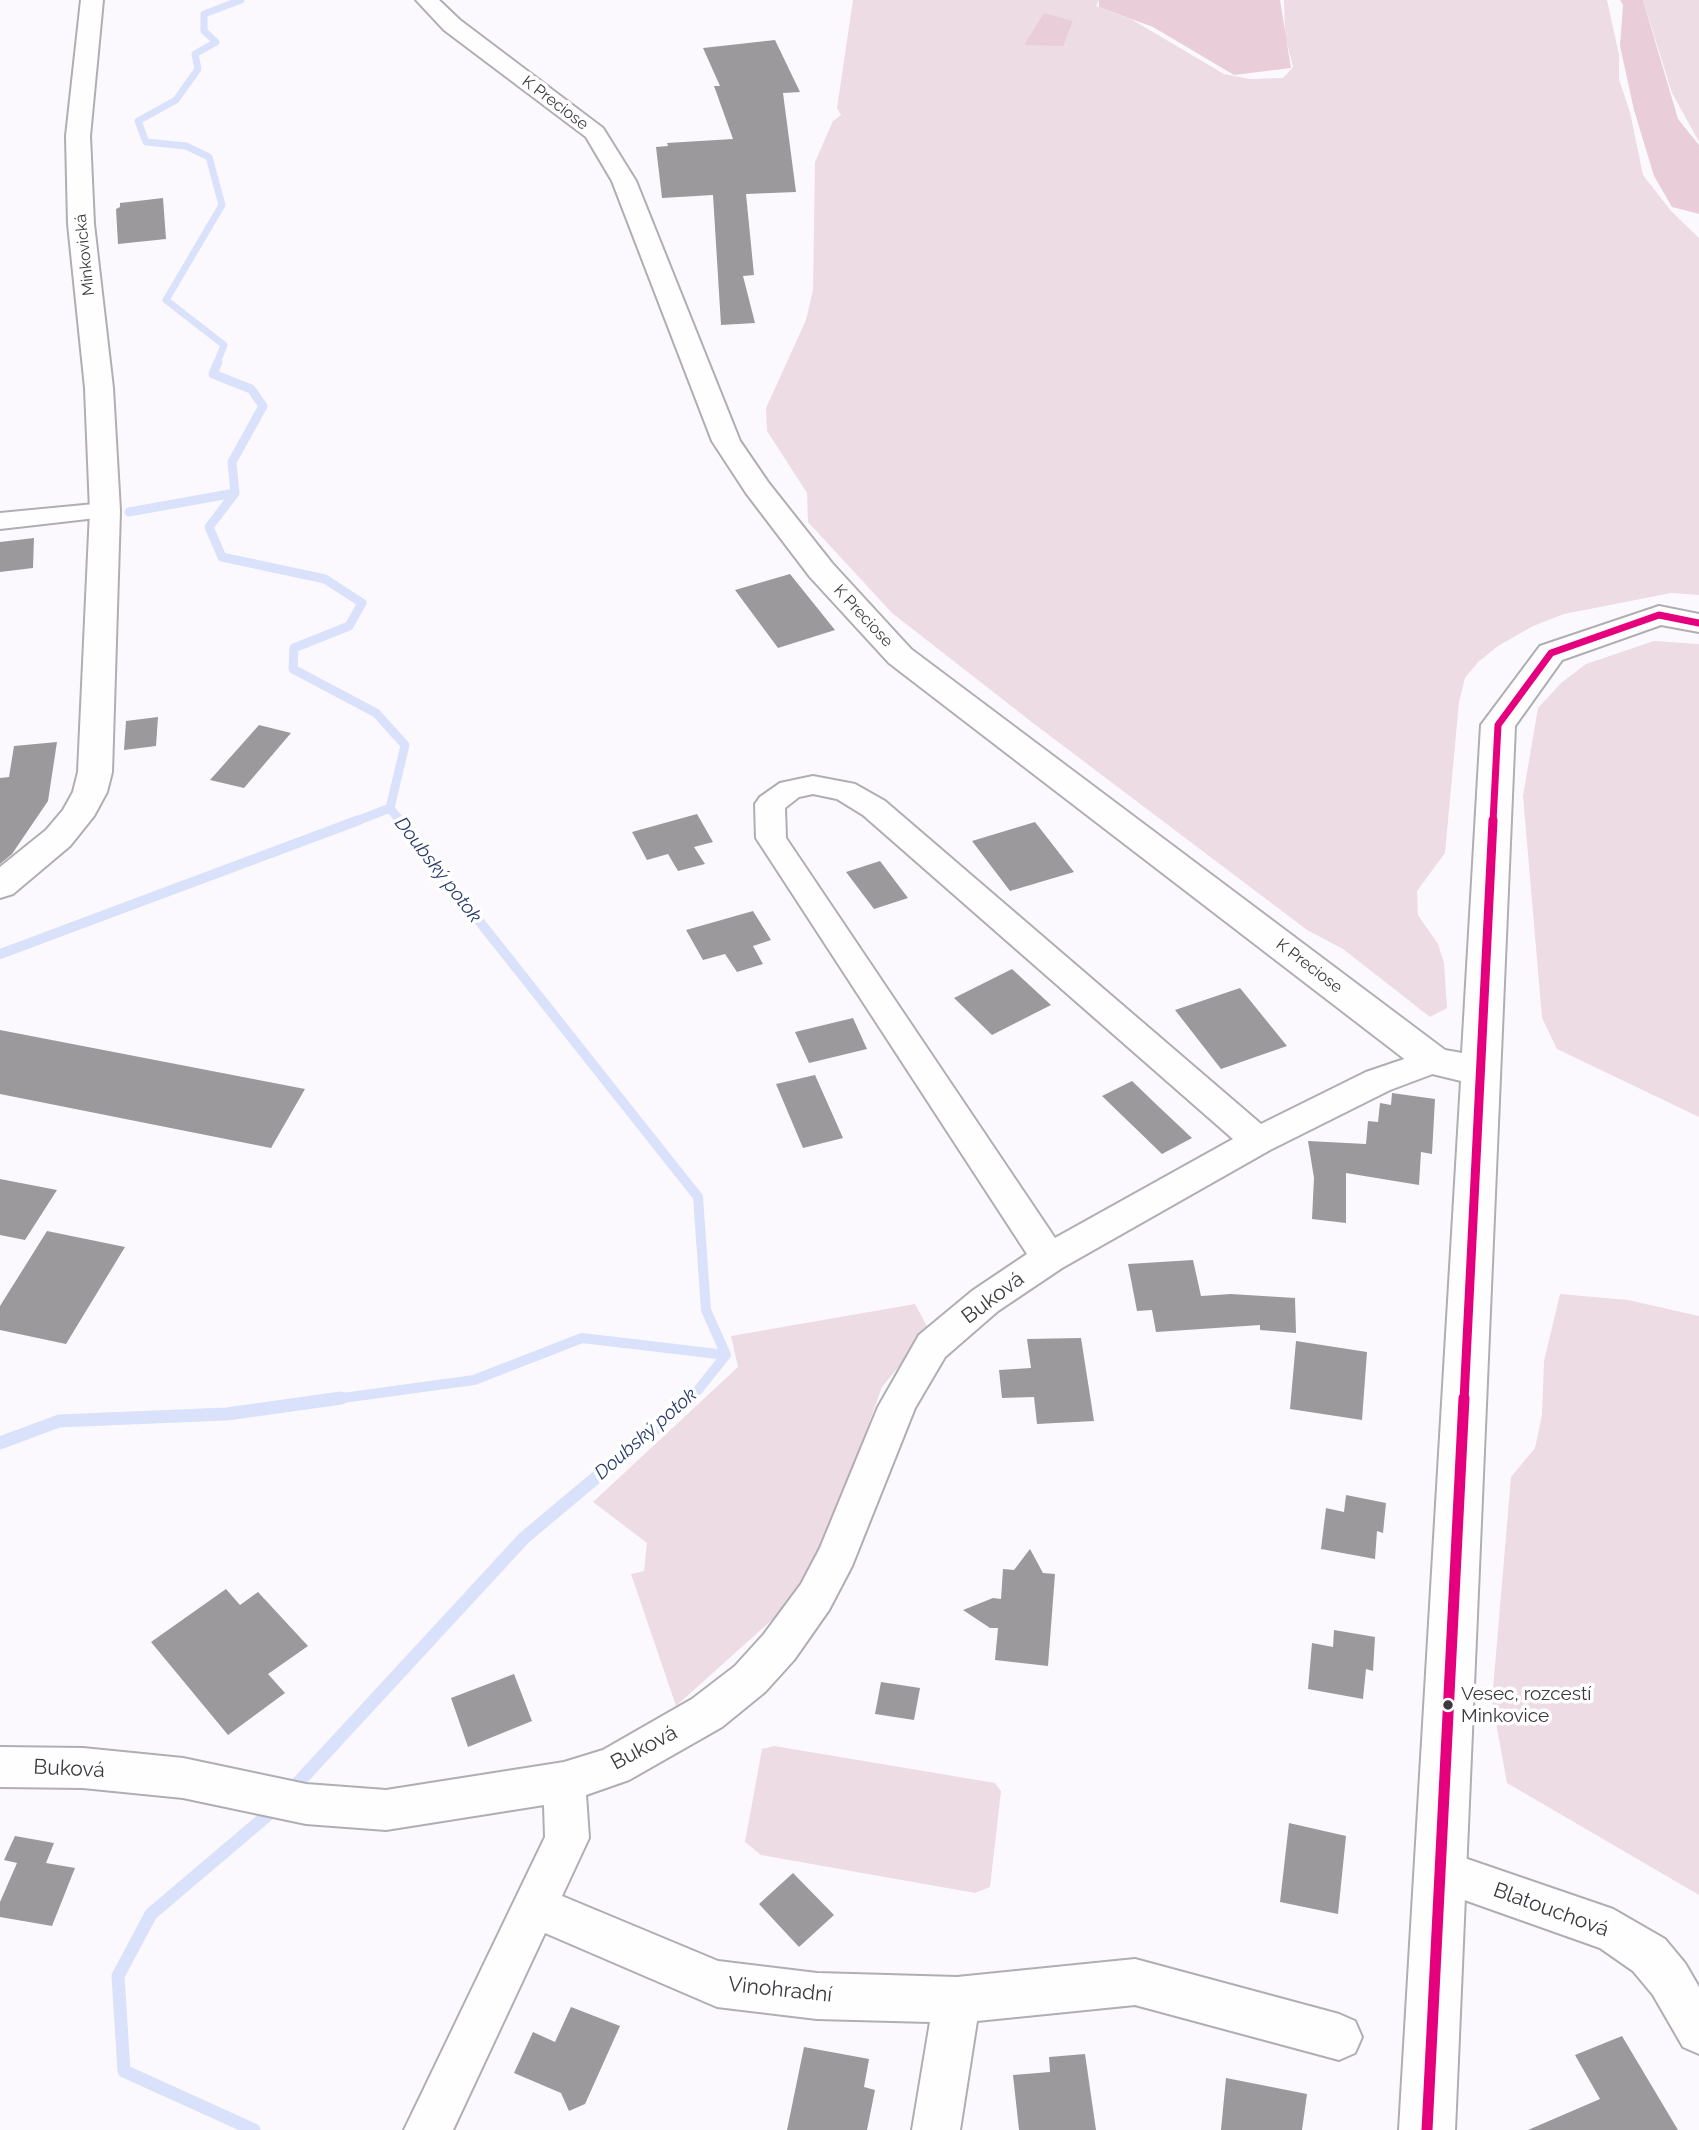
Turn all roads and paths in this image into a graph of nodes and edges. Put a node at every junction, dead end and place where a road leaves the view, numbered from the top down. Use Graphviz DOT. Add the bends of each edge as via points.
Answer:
graph roads {
  1 [pos="92,0"];
  2 [pos="427,0"];
  3 [pos="105,511"];
  4 [pos="0,521"];
  5 [pos="1699,623"];
  6 [pos="0,886"];
  7 [pos="1434,1061"];
  8 [pos="1481,1071"];
  9 [pos="1258,1141"];
  10 [pos="1049,1258"];
  11 [pos="0,1767"];
  12 [pos="564,1782"];
  13 [pos="1441,1871"];
  14 [pos="535,1906"];
  15 [pos="957,2000"];
  16 [pos="1699,2031"];
  17 [pos="1339,2037"];
  18 [pos="428,2130"];
  19 [pos="936,2130"];
  20 [pos="1427,2130"];
  1 -- 3 [label="street, Minkovická" via="78,136"];
  2 -- 7 [label="street, K Preciose" via="452,25 595,133 624,181 726,441 821,570 900,656"];
  3 -- 4 [label="street"];
  3 -- 6 [label="street, Minkovická" via="95,772 90,793 58,838"];
  5 -- 8 [label="street" via="1659,615 1551,653 1498,725"];
  7 -- 8 [label="street, K Preciose"];
  7 -- 9 [label="street, Buková" via="1378,1081"];
  8 -- 13 [label="street"];
  9 -- 10 [label="street, Buková"];
  9 -- 10 [label="street" via="874,808 845,791 813,785 790,790 770,804 771,838"];
  10 -- 12 [label="street, Buková" via="985,1301 932,1346 897,1407 838,1554 815,1597 750,1679 707,1713 651,1747 614,1766"];
  11 -- 12 [label="street, Buková" via="83,1768 183,1778 306,1804 386,1810"];
  12 -- 14 [label="street" via="567,1838"];
  13 -- 16 [label="street, Blatouchová" via="1613,1931 1649,1955 1669,1979"];
  13 -- 20 [label="street"];
  14 -- 15 [label="street, Vinohradní" via="717,1984 817,1996"];
  14 -- 18 [label="street"];
  15 -- 17 [label="street, Vinohradní" via="1135,1982"];
  15 -- 19 [label="street"];
}
